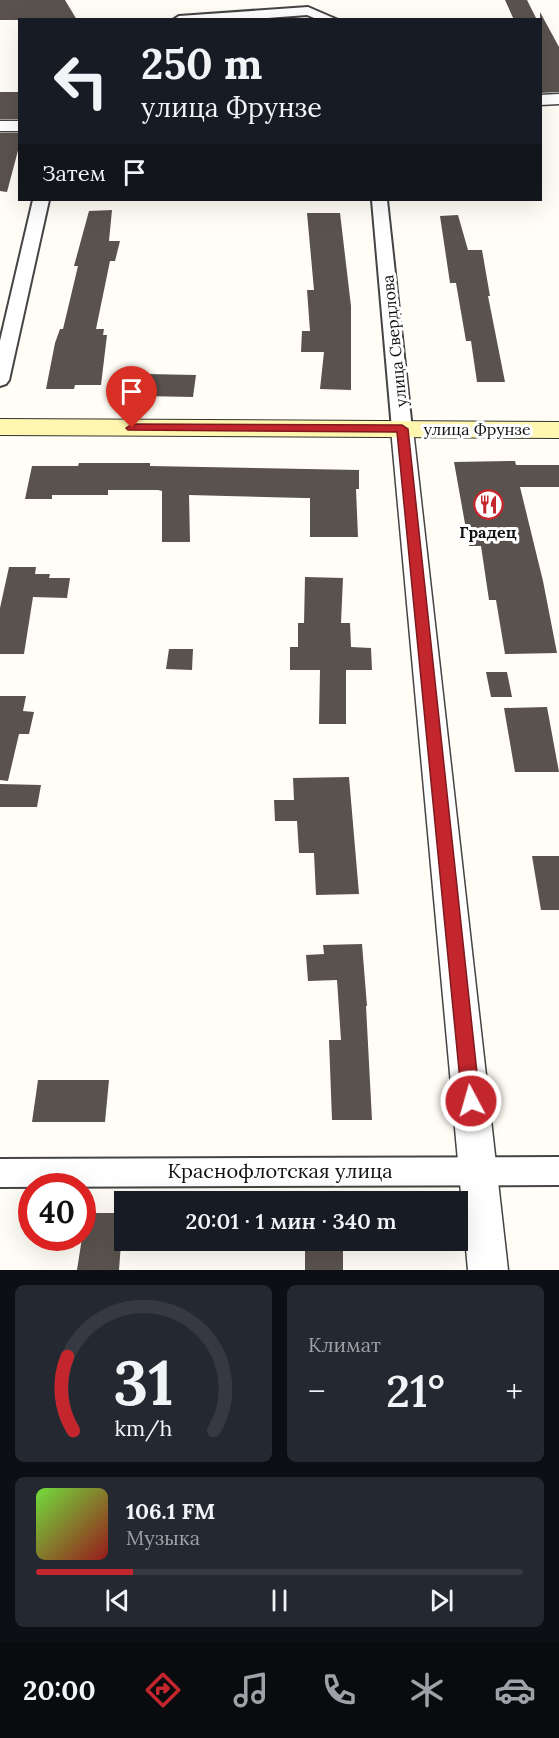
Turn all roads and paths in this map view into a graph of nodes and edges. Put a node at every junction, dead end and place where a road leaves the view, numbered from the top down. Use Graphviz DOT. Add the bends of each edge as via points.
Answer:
graph roads {
  1 [pos="208,18"];
  2 [pos="327,18"];
  3 [pos="559,99"];
  4 [pos="542,100"];
  5 [pos="0,126"];
  6 [pos="18,126"];
  7 [pos="41,201"];
  8 [pos="379,201"];
  9 [pos="0,380"];
  10 [pos="0,427"];
  11 [pos="402,429"];
  12 [pos="559,430"];
  13 [pos="478,1171"];
  14 [pos="559,1171"];
  15 [pos="0,1173"];
  16 [pos="488,1270"];
  1 -- 2 [label="street" via="308,11"];
  3 -- 4 [label="street"];
  5 -- 6 [label="street"];
  7 -- 9 [label="street"];
  8 -- 11 [label="street, улица Свердлова"];
  10 -- 11 [label="main road, улица Фрунзе"];
  11 -- 12 [label="main road, улица Фрунзе"];
  11 -- 13 [label="street, улица Свердлова"];
  13 -- 14 [label="street, Краснофлотская улица"];
  13 -- 15 [label="street, Краснофлотская улица"];
  13 -- 16 [label="street, улица Свердлова"];
}
